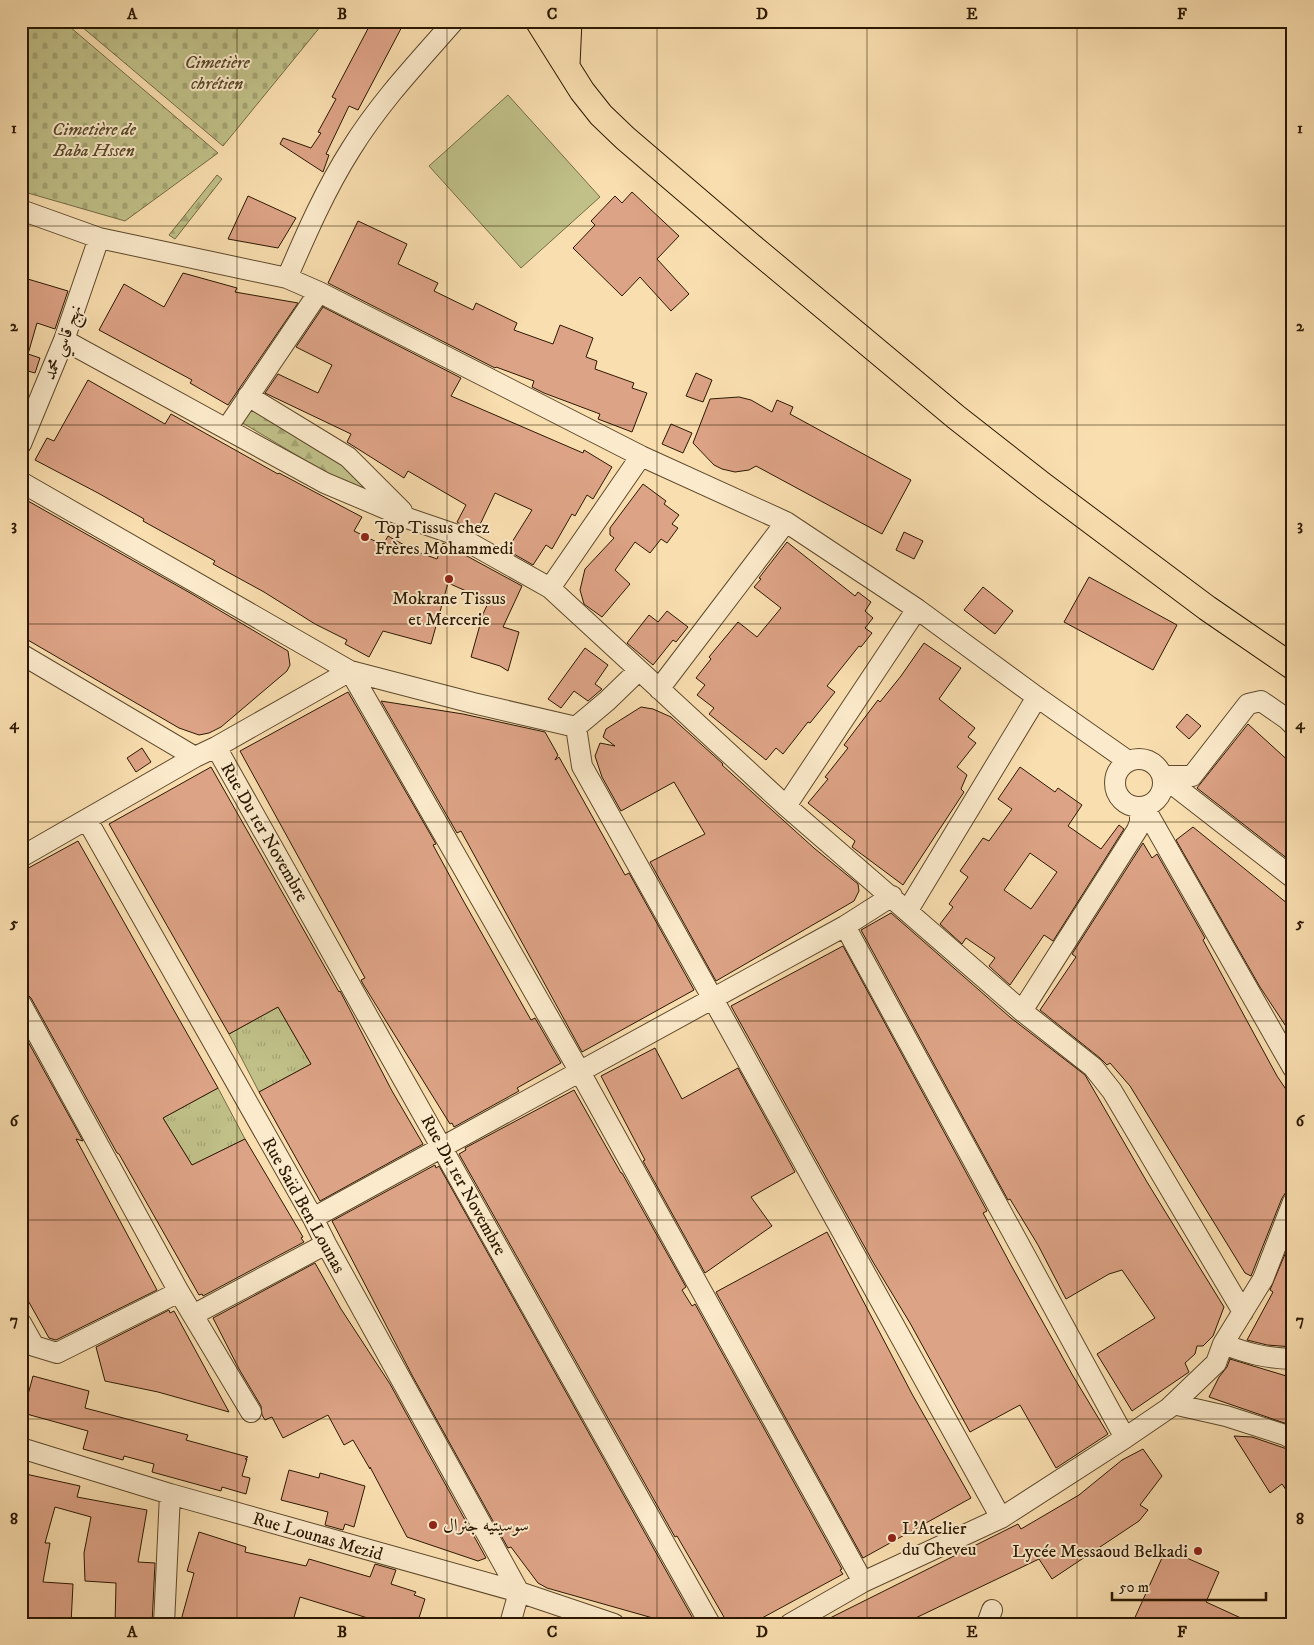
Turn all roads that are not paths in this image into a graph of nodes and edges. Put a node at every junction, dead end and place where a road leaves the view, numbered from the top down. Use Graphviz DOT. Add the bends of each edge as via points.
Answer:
graph roads {
  1 [pos="464,21"];
  2 [pos="538,21"];
  3 [pos="569,21"];
  4 [pos="449,28"];
  5 [pos="567,65"];
  6 [pos="21,210"];
  7 [pos="99,238"];
  8 [pos="287,278"];
  9 [pos="319,292"];
  10 [pos="64,340"];
  11 [pos="248,396"];
  12 [pos="227,428"];
  13 [pos="23,431"];
  14 [pos="641,456"];
  15 [pos="21,482"];
  16 [pos="410,519"];
  17 [pos="786,522"];
  18 [pos="550,588"];
  19 [pos="917,609"];
  20 [pos="21,654"];
  21 [pos="1293,667"];
  22 [pos="639,670"];
  23 [pos="350,671"];
  24 [pos="659,689"];
  25 [pos="1036,697"];
  26 [pos="1293,725"];
  27 [pos="576,727"];
  28 [pos="216,747"];
  29 [pos="195,756"];
  30 [pos="1128,761"];
  31 [pos="1162,776"];
  32 [pos="786,806"];
  33 [pos="1142,807"];
  34 [pos="87,820"];
  35 [pos="21,857"];
  36 [pos="1293,878"];
  37 [pos="892,896"];
  38 [pos="908,910"];
  39 [pos="845,926"];
  40 [pos="713,999"];
  41 [pos="21,1004"];
  42 [pos="1022,1011"];
  43 [pos="1293,1068"];
  44 [pos="580,1072"];
  45 [pos="443,1147"];
  46 [pos="1293,1202"];
  47 [pos="312,1218"];
  48 [pos="326,1244"];
  49 [pos="180,1292"];
  50 [pos="1243,1312"];
  51 [pos="193,1315"];
  52 [pos="21,1323"];
  53 [pos="1223,1344"];
  54 [pos="1293,1359"];
  55 [pos="1173,1404"];
  56 [pos="251,1412"];
  57 [pos="1125,1438"];
  58 [pos="1293,1439"];
  59 [pos="21,1448"];
  60 [pos="170,1494"];
  61 [pos="1001,1518"];
  62 [pos="863,1582"];
  63 [pos="520,1592"];
  64 [pos="607,1623"];
  65 [pos="164,1624"];
  66 [pos="510,1624"];
  67 [pos="710,1624"];
  68 [pos="790,1624"];
  1 -- 4 [label="street"];
  2 -- 5 [label="main road"];
  3 -- 5 [label="main road"];
  4 -- 8 [label="street" via="394,88 352,148 316,211"];
  5 -- 21 [label="main road" via="582,91 625,138 956,417 1199,602"];
  6 -- 7 [label="street"];
  7 -- 8 [label="street"];
  7 -- 10 [label="street, نهج قاسي محمد"];
  8 -- 9 [label="street"];
  9 -- 11 [label="street"];
  9 -- 14 [label="street"];
  10 -- 12 [label="street"];
  10 -- 13 [label="street, نهج قاسي محمد"];
  11 -- 12 [label="street"];
  11 -- 16 [label="street" via="348,457"];
  12 -- 16 [label="street" via="325,483"];
  14 -- 17 [label="street"];
  14 -- 18 [label="street"];
  15 -- 23 [label="street"];
  16 -- 18 [label="street" via="454,534"];
  17 -- 19 [label="street"];
  17 -- 24 [label="street"];
  18 -- 22 [label="street"];
  19 -- 25 [label="street"];
  19 -- 32 [label="street"];
  20 -- 29 [label="street"];
  22 -- 24 [label="street"];
  22 -- 27 [label="street"];
  23 -- 27 [label="street"];
  23 -- 28 [label="street"];
  23 -- 44 [label="street"];
  24 -- 32 [label="street"];
  25 -- 30 [label="street"];
  25 -- 38 [label="street"];
  26 -- 31 [label="street" via="1261,700 1248,704 1192,776"];
  27 -- 40 [label="street" via="582,766"];
  28 -- 29 [label="street"];
  28 -- 45 [label="street, Rue Du 1er Novembre"];
  29 -- 34 [label="street"];
  30 -- 31 [label="street" via="1145,759 1152,762"];
  30 -- 33 [label="street" via="1116,775 1117,793 1122,801"];
  31 -- 33 [label="street" via="1164,783 1160,796"];
  31 -- 36 [label="street"];
  32 -- 37 [label="street"];
  33 -- 42 [label="street" via="1137,830"];
  33 -- 43 [label="street"];
  34 -- 35 [label="street"];
  34 -- 47 [label="street, Rue Saïd Ben Lounas"];
  37 -- 38 [label="street"];
  37 -- 39 [label="street"];
  38 -- 42 [label="street"];
  39 -- 40 [label="street"];
  39 -- 57 [label="street"];
  40 -- 44 [label="street"];
  40 -- 61 [label="street"];
  41 -- 49 [label="street"];
  42 -- 50 [label="street" via="1093,1067 1112,1091"];
  44 -- 45 [label="street"];
  44 -- 62 [label="street"];
  45 -- 47 [label="street"];
  45 -- 67 [label="street, Rue Du 1er Novembre"];
  46 -- 50 [label="street" via="1264,1279"];
  47 -- 48 [label="street, Rue Saïd Ben Lounas"];
  48 -- 51 [label="street"];
  48 -- 63 [label="street, Rue Saïd Ben Lounas"];
  49 -- 51 [label="street"];
  49 -- 52 [label="street" via="57,1353 34,1346"];
  50 -- 53 [label="street"];
  51 -- 56 [label="street"];
  53 -- 54 [label="street" via="1266,1358"];
  53 -- 55 [label="street" via="1216,1363"];
  55 -- 57 [label="street"];
  55 -- 58 [label="street" via="1226,1416"];
  57 -- 61 [label="street"];
  59 -- 60 [label="street, Rue Lounas Mezid"];
  60 -- 63 [label="street, Rue Lounas Mezid"];
  60 -- 65 [label="street"];
  61 -- 62 [label="street"];
  62 -- 68 [label="street"];
  63 -- 64 [label="street, Rue Lounas Mezid"];
  63 -- 66 [label="street"];
}
